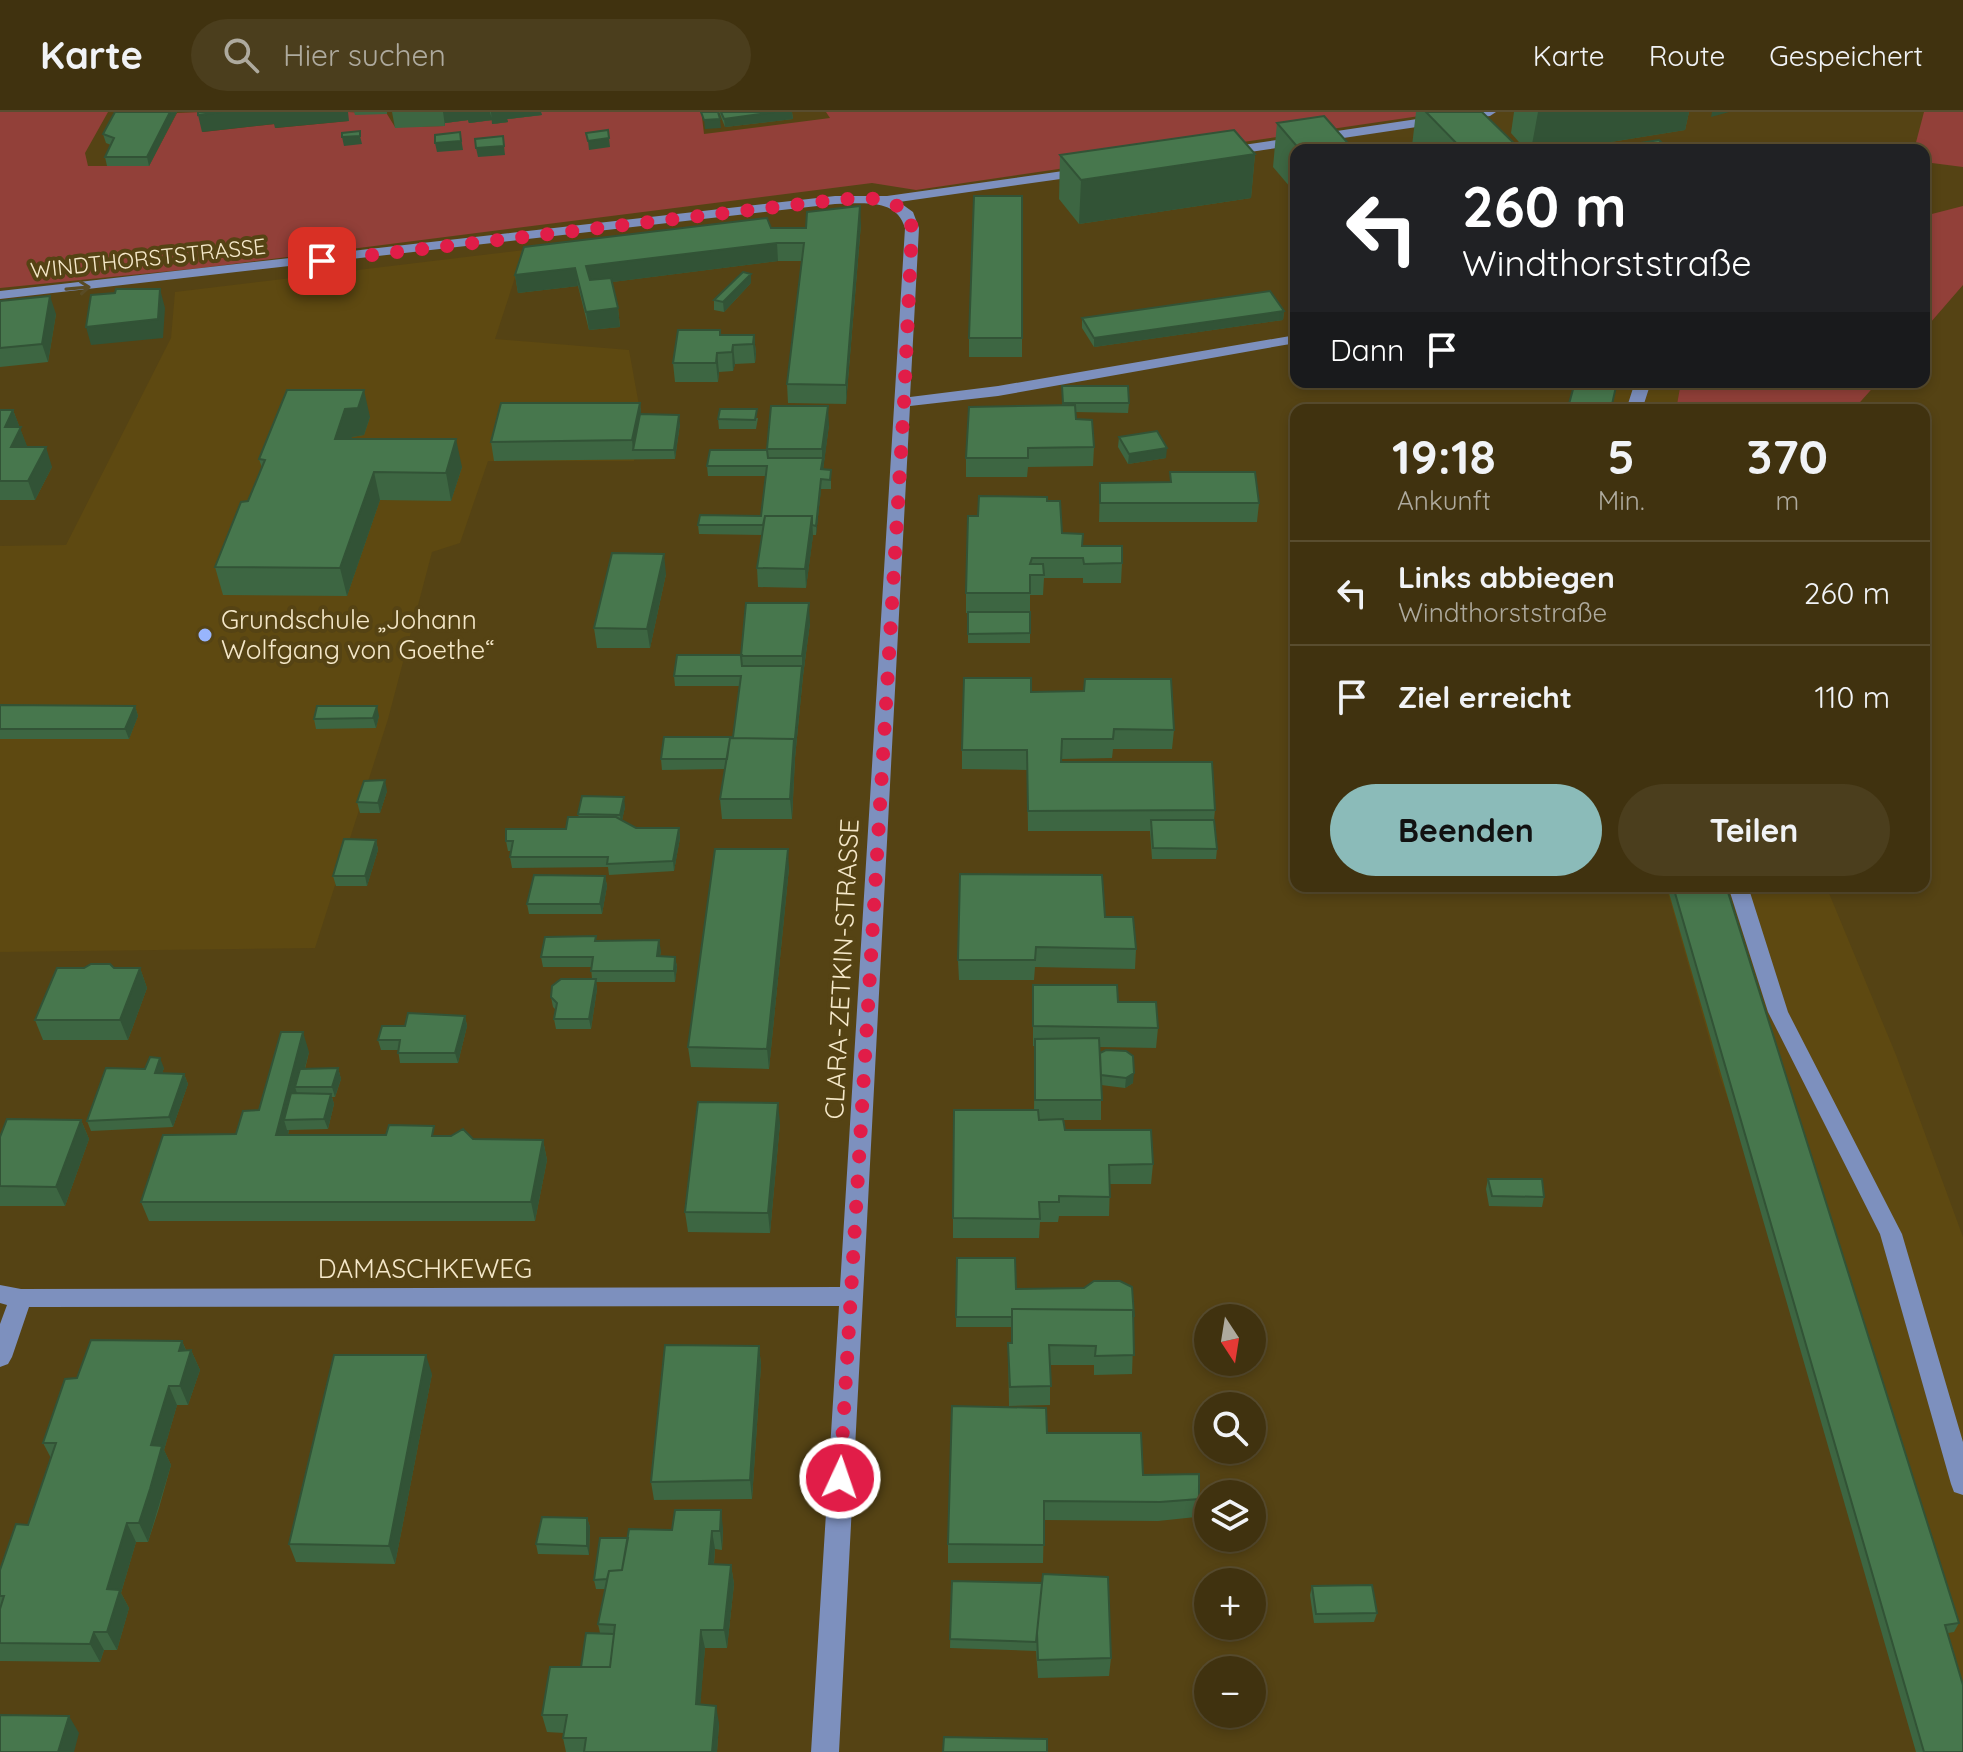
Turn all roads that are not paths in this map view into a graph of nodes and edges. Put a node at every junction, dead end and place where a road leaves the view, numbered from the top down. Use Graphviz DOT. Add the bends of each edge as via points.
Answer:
graph roads {
  1 [pos="1490,112"];
  2 [pos="1212,154"];
  3 [pos="1104,169"];
  4 [pos="887,200"];
  5 [pos="0,295"];
  6 [pos="1290,340"];
  7 [pos="904,402"];
  8 [pos="1740,892"];
  9 [pos="11,1296"];
  10 [pos="850,1296"];
  11 [pos="0,1357"];
  12 [pos="1963,1484"];
  13 [pos="825,1752"];
  1 -- 2 [label="street"];
  3 -- 4 [label="street, WINDTHORSTSTRASSE"];
  5 -- 4 [label="street, WINDTHORSTSTRASSE, one-way" via="835,200"];
  4 -- 7 [label="street, CLARA-ZETKIN-STRASSE" via="908,215 912,228"];
  6 -- 7 [label="street" via="998,391"];
  7 -- 10 [label="street, CLARA-ZETKIN-STRASSE"];
  8 -- 12 [label="street" via="1778,1012 1891,1234"];
  9 -- 10 [label="street, DAMASCHKEWEG"];
  9 -- 11 [label="street"];
  10 -- 13 [label="street, CLARA-ZETKIN-STRASSE"];
}
